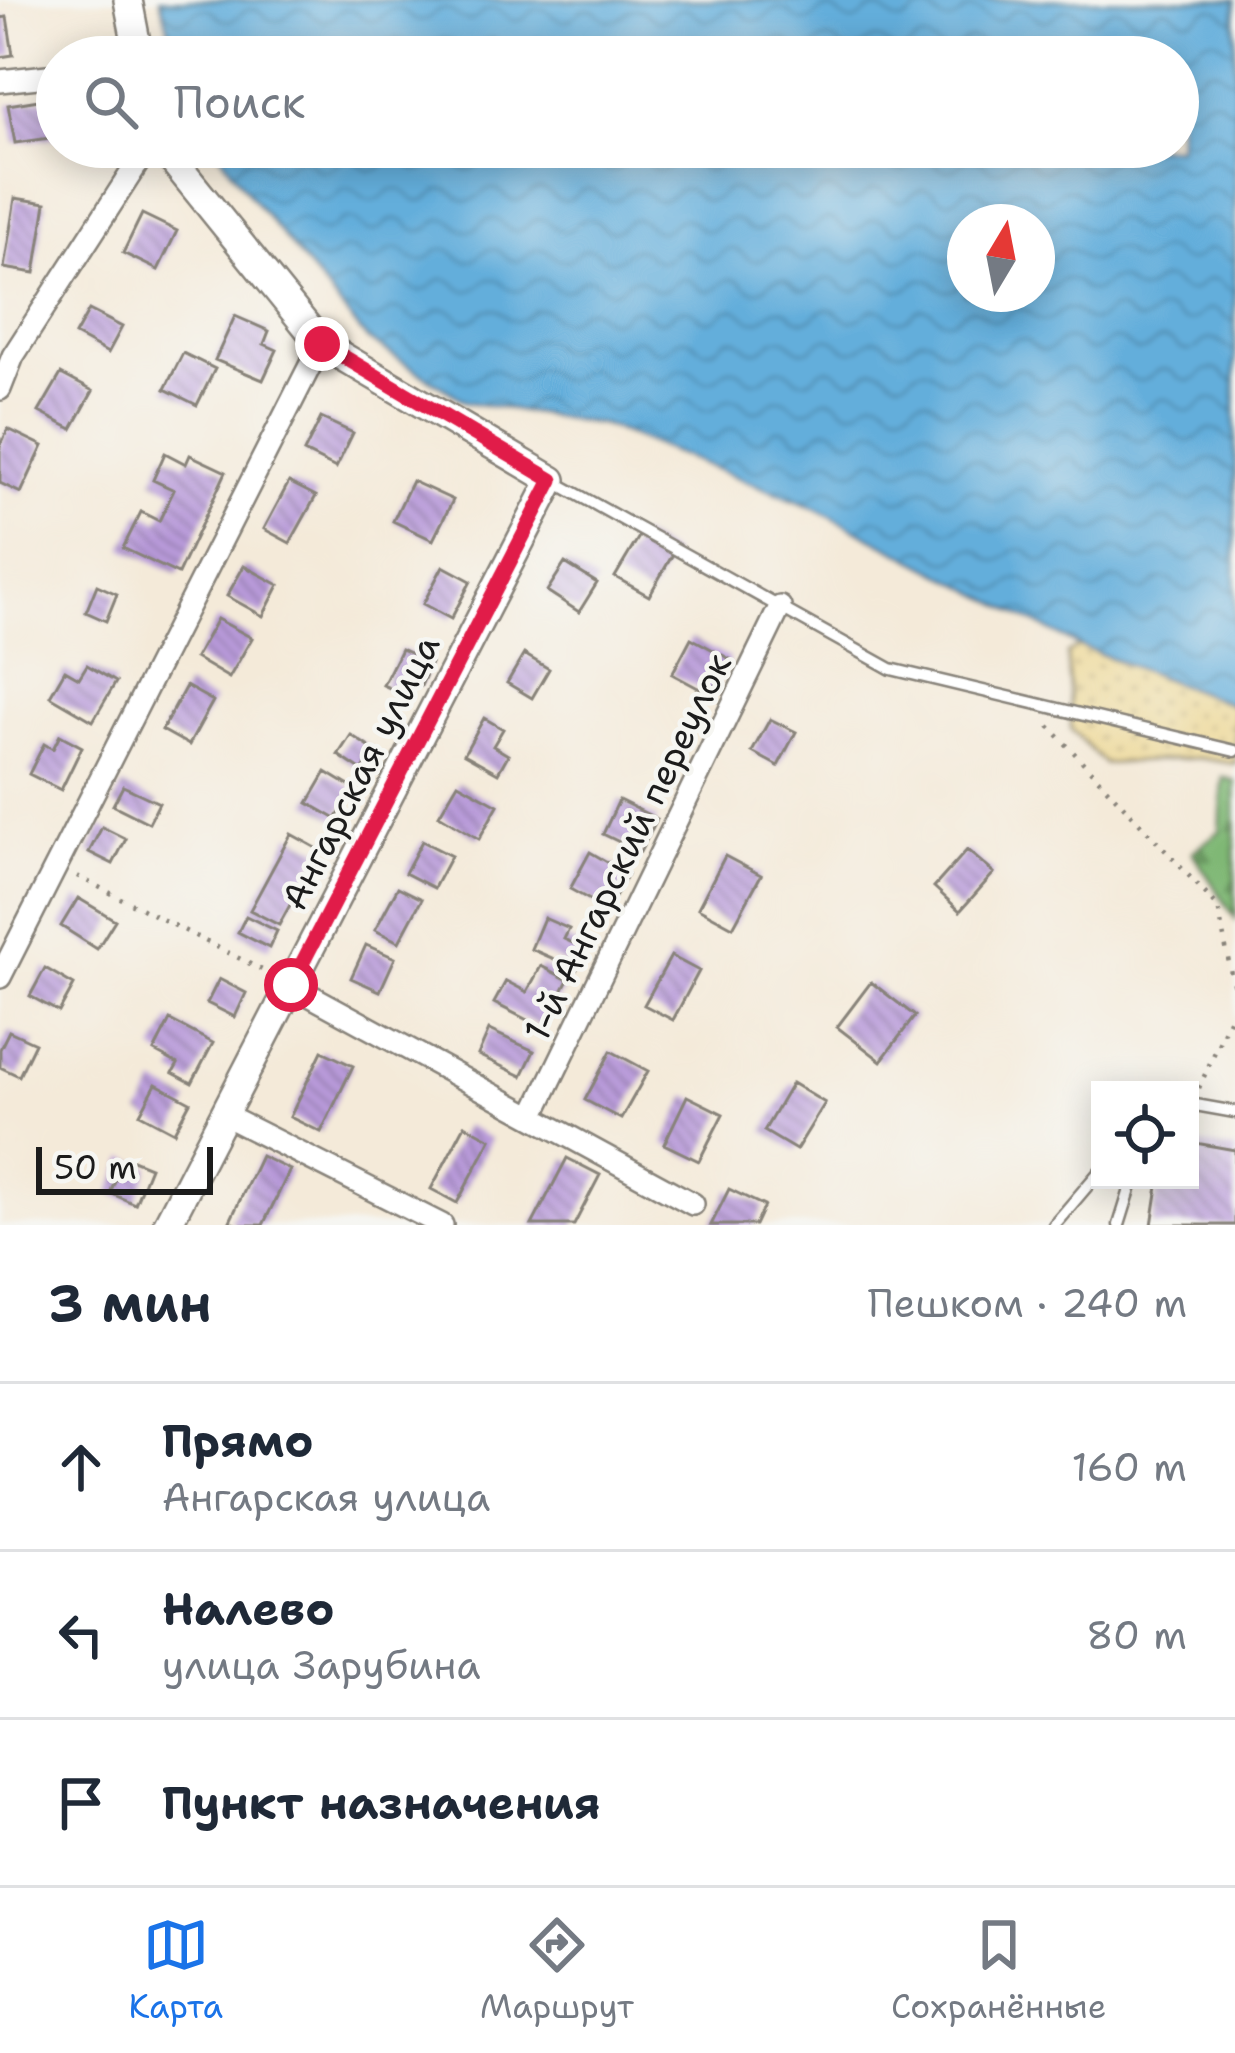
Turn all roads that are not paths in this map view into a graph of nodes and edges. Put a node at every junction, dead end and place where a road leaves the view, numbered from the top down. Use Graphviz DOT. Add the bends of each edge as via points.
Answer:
graph roads {
  1 [pos="128,0"];
  2 [pos="135,36"];
  3 [pos="36,78"];
  4 [pos="0,81"];
  5 [pos="134,168"];
  6 [pos="179,168"];
  7 [pos="322,344"];
  8 [pos="7,355"];
  9 [pos="0,389"];
  10 [pos="552,480"];
  11 [pos="780,607"];
  12 [pos="1235,751"];
  13 [pos="0,977"];
  14 [pos="291,985"];
  15 [pos="1199,1105"];
  16 [pos="1235,1112"];
  17 [pos="224,1114"];
  18 [pos="532,1116"];
  19 [pos="1091,1182"];
  20 [pos="1130,1189"];
  21 [pos="693,1204"];
  22 [pos="167,1225"];
  23 [pos="442,1225"];
  24 [pos="1054,1225"];
  25 [pos="1119,1225"];
  1 -- 2 [label="street"];
  3 -- 4 [label="street"];
  5 -- 8 [label="street"];
  6 -- 7 [label="street"];
  7 -- 10 [label="street"];
  7 -- 13 [label="street"];
  8 -- 9 [label="street"];
  10 -- 11 [label="lane"];
  10 -- 14 [label="street, Ангарская улица"];
  11 -- 12 [label="lane" via="891,669"];
  11 -- 18 [label="street, 1-й Ангарский переулок"];
  14 -- 17 [label="street, Ангарская улица"];
  14 -- 18 [label="street"];
  15 -- 16 [label="lane"];
  17 -- 22 [label="street, Ангарская улица"];
  17 -- 23 [label="street"];
  18 -- 21 [label="street"];
  19 -- 24 [label="lane"];
  20 -- 25 [label="lane"];
}
